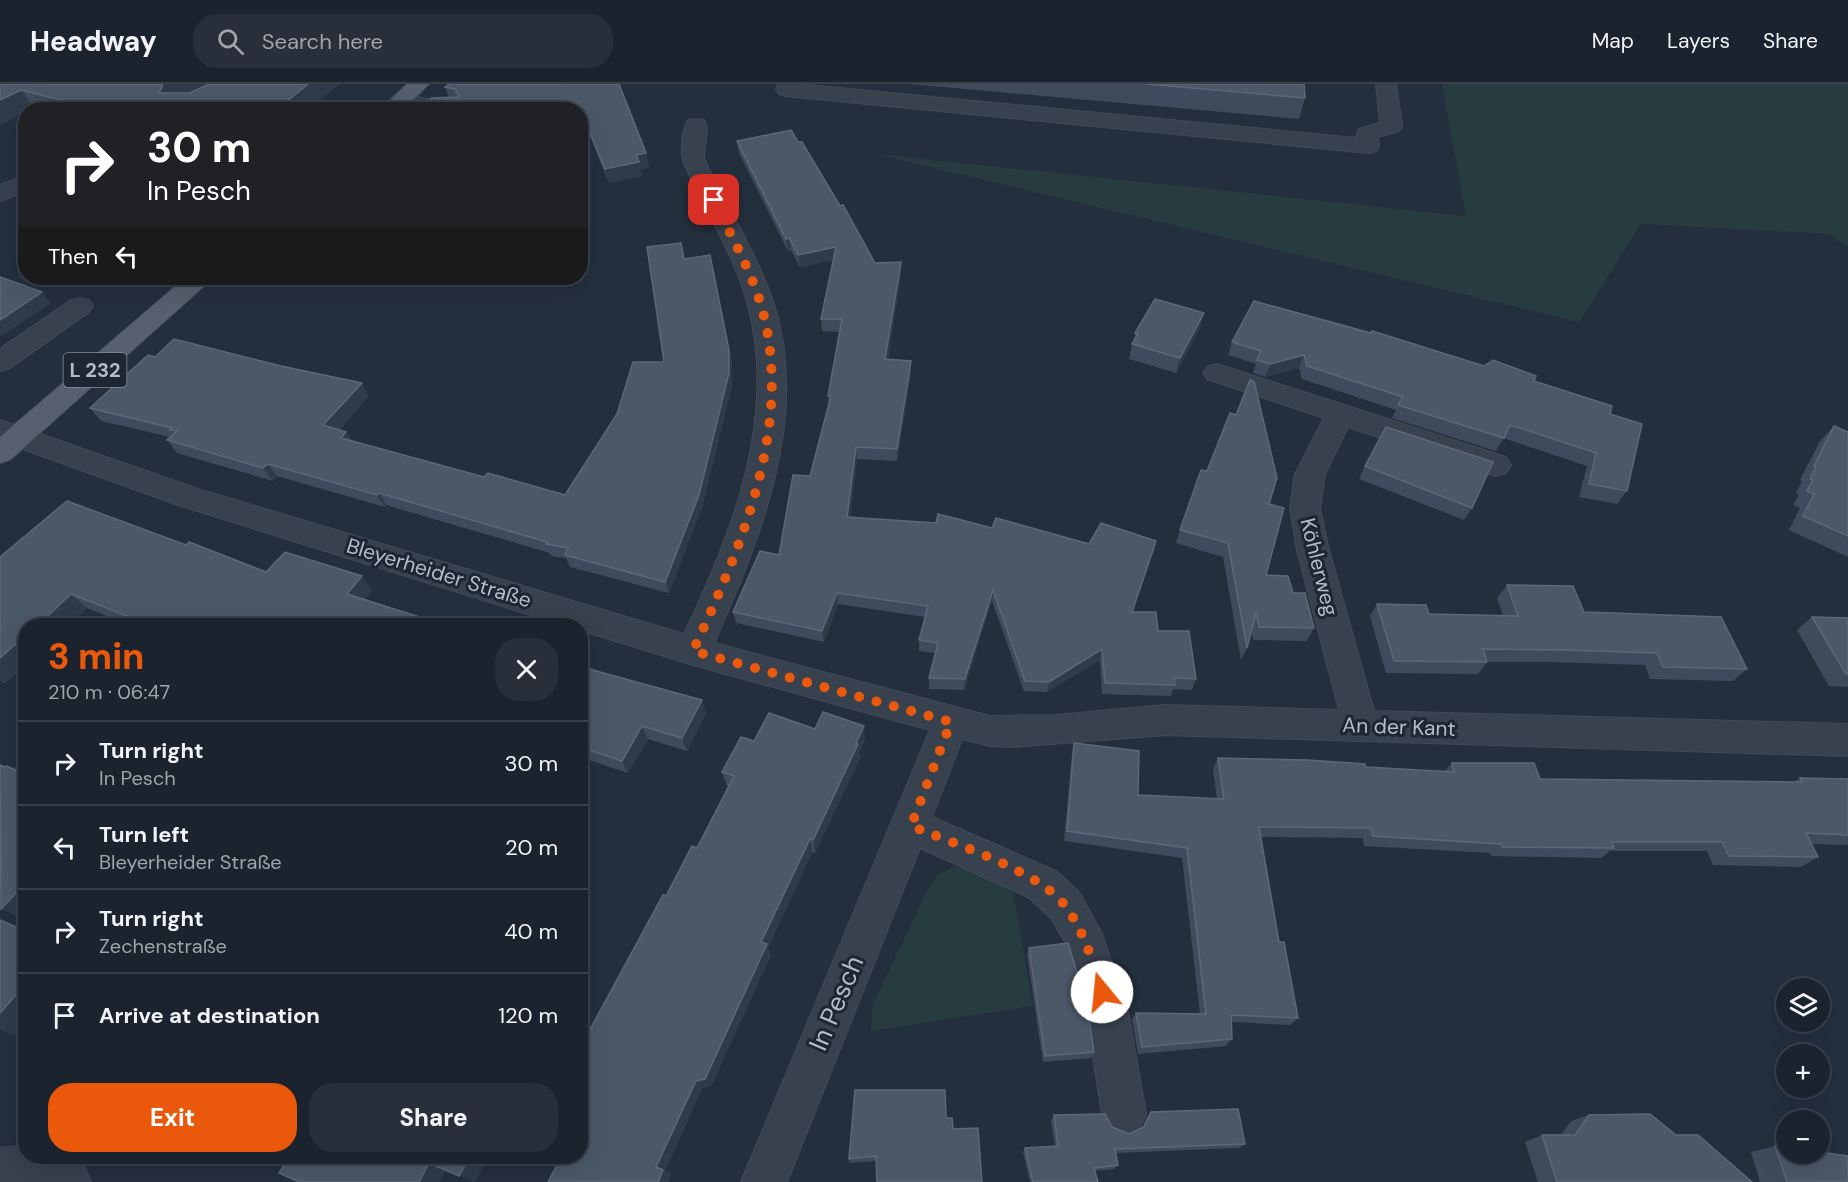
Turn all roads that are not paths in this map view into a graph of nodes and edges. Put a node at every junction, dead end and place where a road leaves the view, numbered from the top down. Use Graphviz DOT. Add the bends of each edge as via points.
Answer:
graph roads {
  1 [pos="419,84"];
  2 [pos="788,84"];
  3 [pos="1386,84"];
  4 [pos="398,102"];
  5 [pos="696,125"];
  6 [pos="18,186"];
  7 [pos="0,194"];
  8 [pos="192,285"];
  9 [pos="80,306"];
  10 [pos="0,362"];
  11 [pos="1217,373"];
  12 [pos="1341,413"];
  13 [pos="6,440"];
  14 [pos="1496,465"];
  15 [pos="585,618"];
  16 [pos="588,619"];
  17 [pos="693,651"];
  18 [pos="951,722"];
  19 [pos="1360,725"];
  20 [pos="1848,741"];
  21 [pos="911,826"];
  22 [pos="1124,1114"];
  23 [pos="0,1171"];
  24 [pos="68,1182"];
  25 [pos="764,1182"];
  1 -- 4 [label="main road"];
  2 -- 3 [label="street" via="786,90 1368,146 1367,134 1391,126"];
  5 -- 17 [label="street" via="693,157 761,305 772,360 772,403 761,470 746,525"];
  6 -- 7 [label="street"];
  8 -- 13 [label="main road, L 232"];
  9 -- 10 [label="street"];
  11 -- 12 [label="street"];
  12 -- 14 [label="street"];
  12 -- 19 [label="street, Köhlerweg" via="1310,474 1305,508"];
  13 -- 15 [label="street, Bleyerheider Straße"];
  16 -- 17 [label="street, Bleyerheider Straße"];
  17 -- 18 [label="street, Bleyerheider Straße"];
  18 -- 19 [label="street, An der Kant" via="990,731 1023,733 1165,720"];
  18 -- 21 [label="street, In Pesch"];
  19 -- 20 [label="street, An der Kant"];
  21 -- 22 [label="street" via="1042,884 1065,905 1082,934 1107,1011"];
  21 -- 25 [label="street, In Pesch" via="816,1048"];
  23 -- 24 [label="street" via="19,1169"];
}
